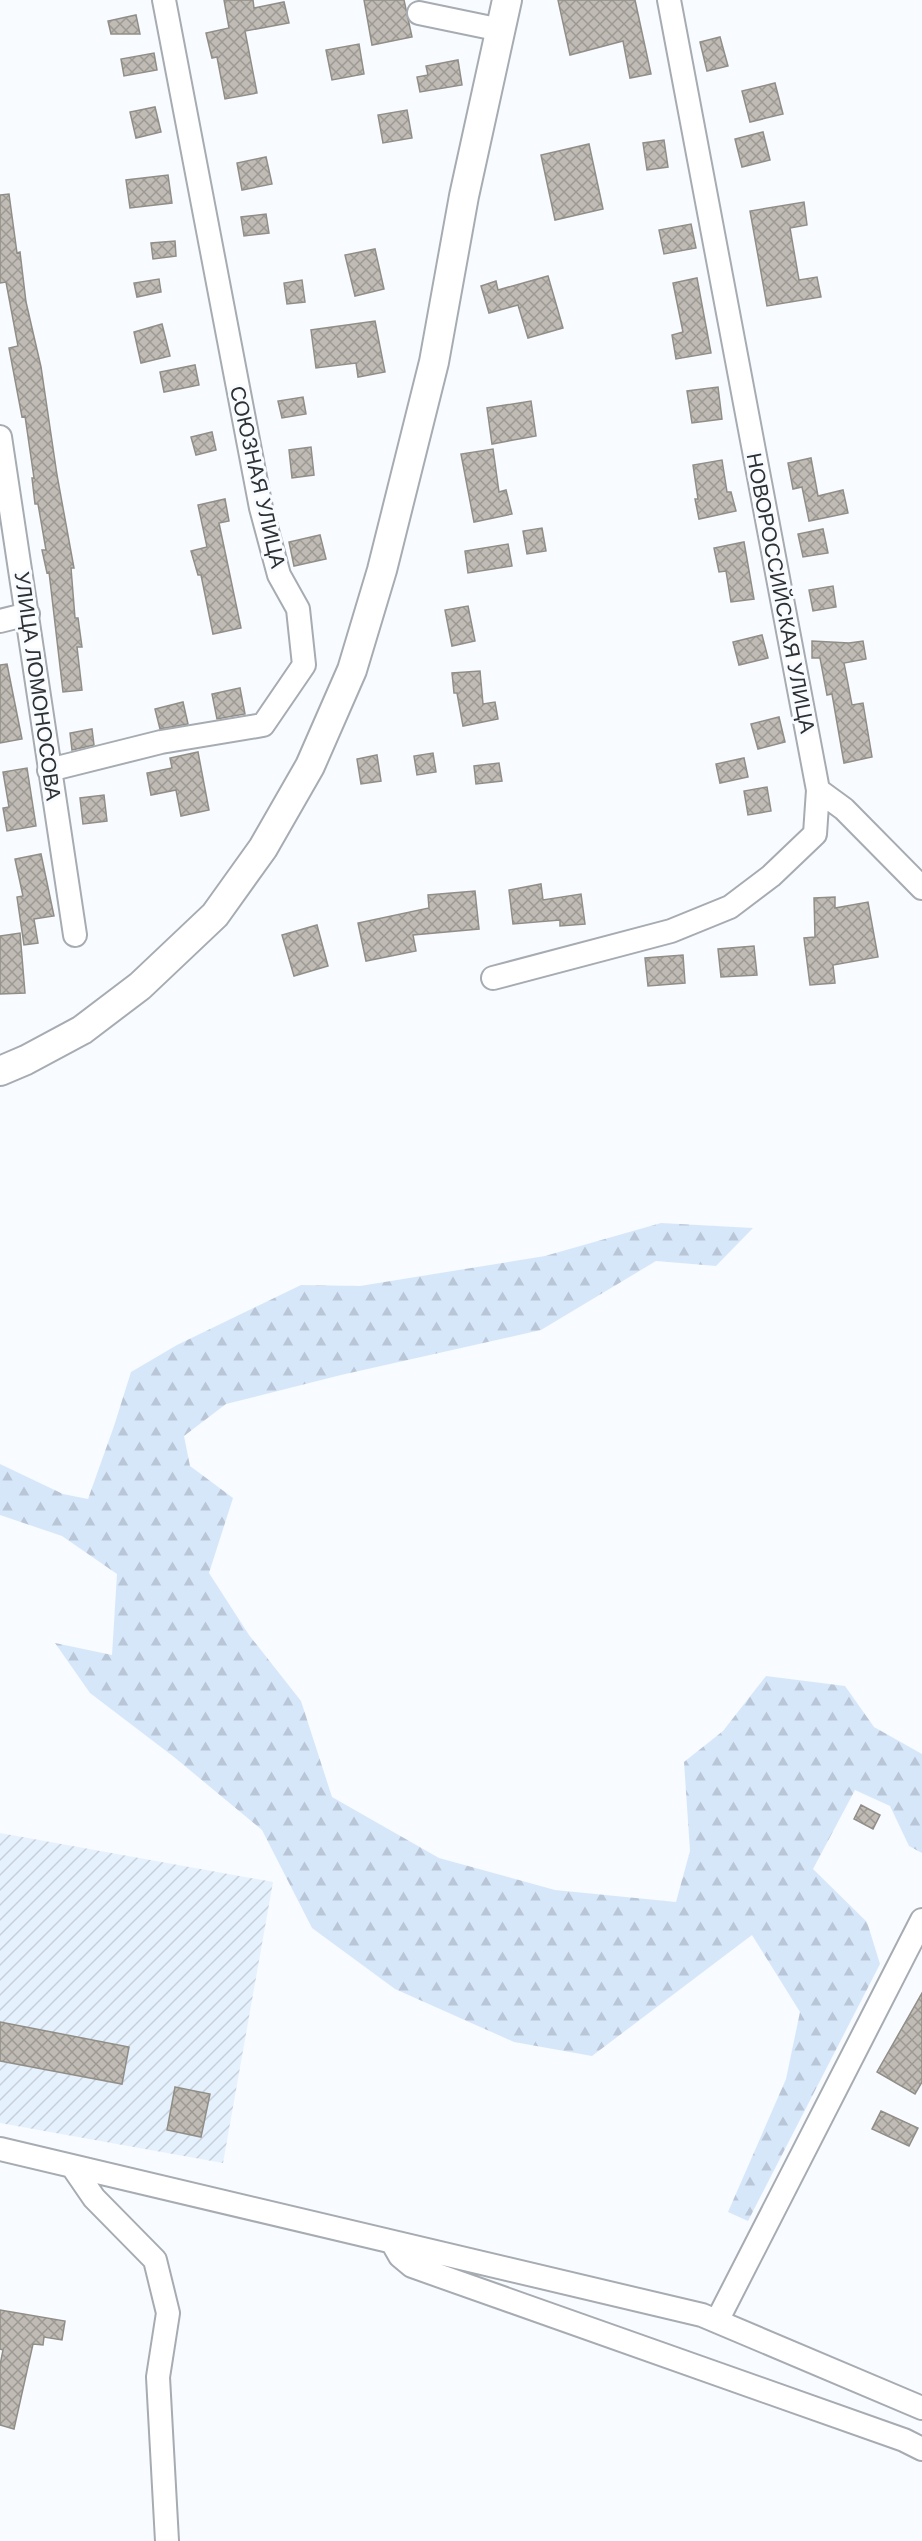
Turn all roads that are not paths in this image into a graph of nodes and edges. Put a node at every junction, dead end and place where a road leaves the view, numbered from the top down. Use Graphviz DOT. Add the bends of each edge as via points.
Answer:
graph roads {
  1 [pos="164,0"];
  2 [pos="507,0"];
  3 [pos="669,0"];
  4 [pos="419,13"];
  5 [pos="501,30"];
  6 [pos="0,437"];
  7 [pos="28,614"];
  8 [pos="0,621"];
  9 [pos="49,770"];
  10 [pos="818,790"];
  11 [pos="922,888"];
  12 [pos="75,935"];
  13 [pos="493,978"];
  14 [pos="0,1071"];
  15 [pos="922,1920"];
  16 [pos="0,2149"];
  17 [pos="72,2166"];
  18 [pos="393,2242"];
  19 [pos="717,2321"];
  20 [pos="922,2408"];
  21 [pos="922,2449"];
  22 [pos="167,2541"];
  1 -- 9 [label="street, СОЮЗНАЯ УЛИЦА" via="261,508 279,575 298,609 304,665 263,725 161,742"];
  2 -- 5 [label="main road"];
  3 -- 10 [label="street, НОВОРОССИЙСКАЯ УЛИЦА"];
  4 -- 5 [label="street"];
  5 -- 14 [label="main road" via="464,196 434,362 382,570 352,670 310,766 263,848 215,915 140,986 82,1030"];
  6 -- 7 [label="street, УЛИЦА ЛОМОНОСОВА"];
  7 -- 8 [label="street"];
  7 -- 9 [label="street, УЛИЦА ЛОМОНОСОВА"];
  9 -- 12 [label="street, УЛИЦА ЛОМОНОСОВА"];
  10 -- 11 [label="street" via="844,810"];
  10 -- 13 [label="street, НОВОРОССИЙСКАЯ УЛИЦА" via="815,834 771,876 730,907 671,931"];
  15 -- 19 [label="street"];
  16 -- 17 [label="street"];
  17 -- 18 [label="street"];
  17 -- 22 [label="street" via="94,2198 155,2260 168,2313 158,2377"];
  18 -- 19 [label="street"];
  18 -- 21 [label="street" via="400,2256 412,2266"];
  19 -- 20 [label="street"];
}
